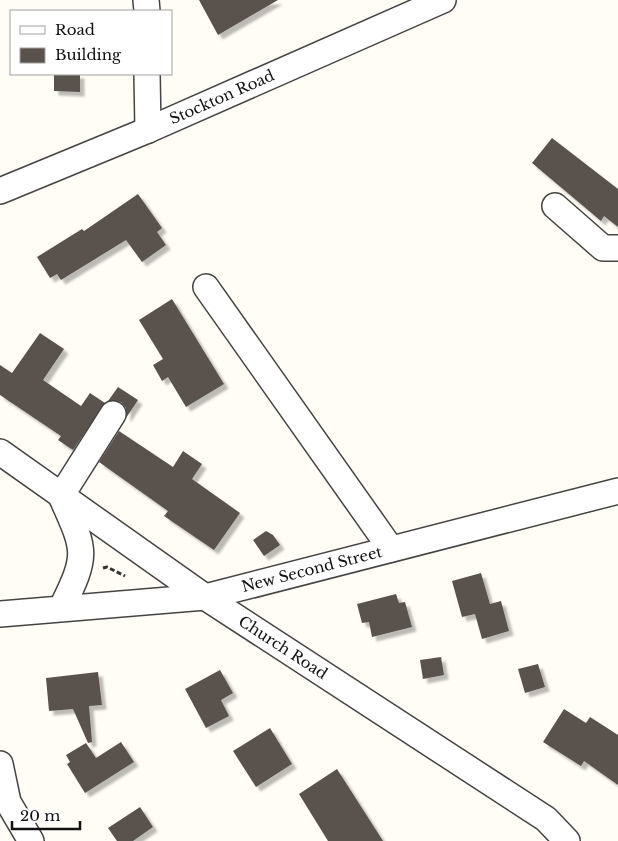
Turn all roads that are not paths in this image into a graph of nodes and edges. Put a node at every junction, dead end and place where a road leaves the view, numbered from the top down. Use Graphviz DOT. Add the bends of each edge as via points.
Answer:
graph roads {
  1 [pos="443,0"];
  2 [pos="147,75"];
  3 [pos="148,130"];
  4 [pos="0,191"];
  5 [pos="555,206"];
  6 [pos="618,248"];
  7 [pos="206,287"];
  8 [pos="114,414"];
  9 [pos="0,452"];
  10 [pos="618,491"];
  11 [pos="61,496"];
  12 [pos="392,549"];
  13 [pos="205,597"];
  14 [pos="62,608"];
  15 [pos="0,614"];
  16 [pos="0,764"];
  17 [pos="32,841"];
  18 [pos="567,841"];
  1 -- 3 [label="street, Stockton Road"];
  2 -- 3 [label="street"];
  3 -- 4 [label="street, Stockton Road"];
  5 -- 6 [label="street" via="603,248"];
  7 -- 12 [label="street"];
  8 -- 11 [label="street"];
  9 -- 11 [label="street, Church Road"];
  10 -- 12 [label="street, New Second Street"];
  11 -- 13 [label="street, Church Road"];
  11 -- 14 [label="street" via="81,540 82,558 76,580"];
  12 -- 13 [label="street, New Second Street"];
  13 -- 14 [label="street, New Second Street"];
  13 -- 18 [label="street, Church Road" via="546,819"];
  14 -- 15 [label="street, New Second Street"];
  16 -- 17 [label="street" via="8,802"];
}
